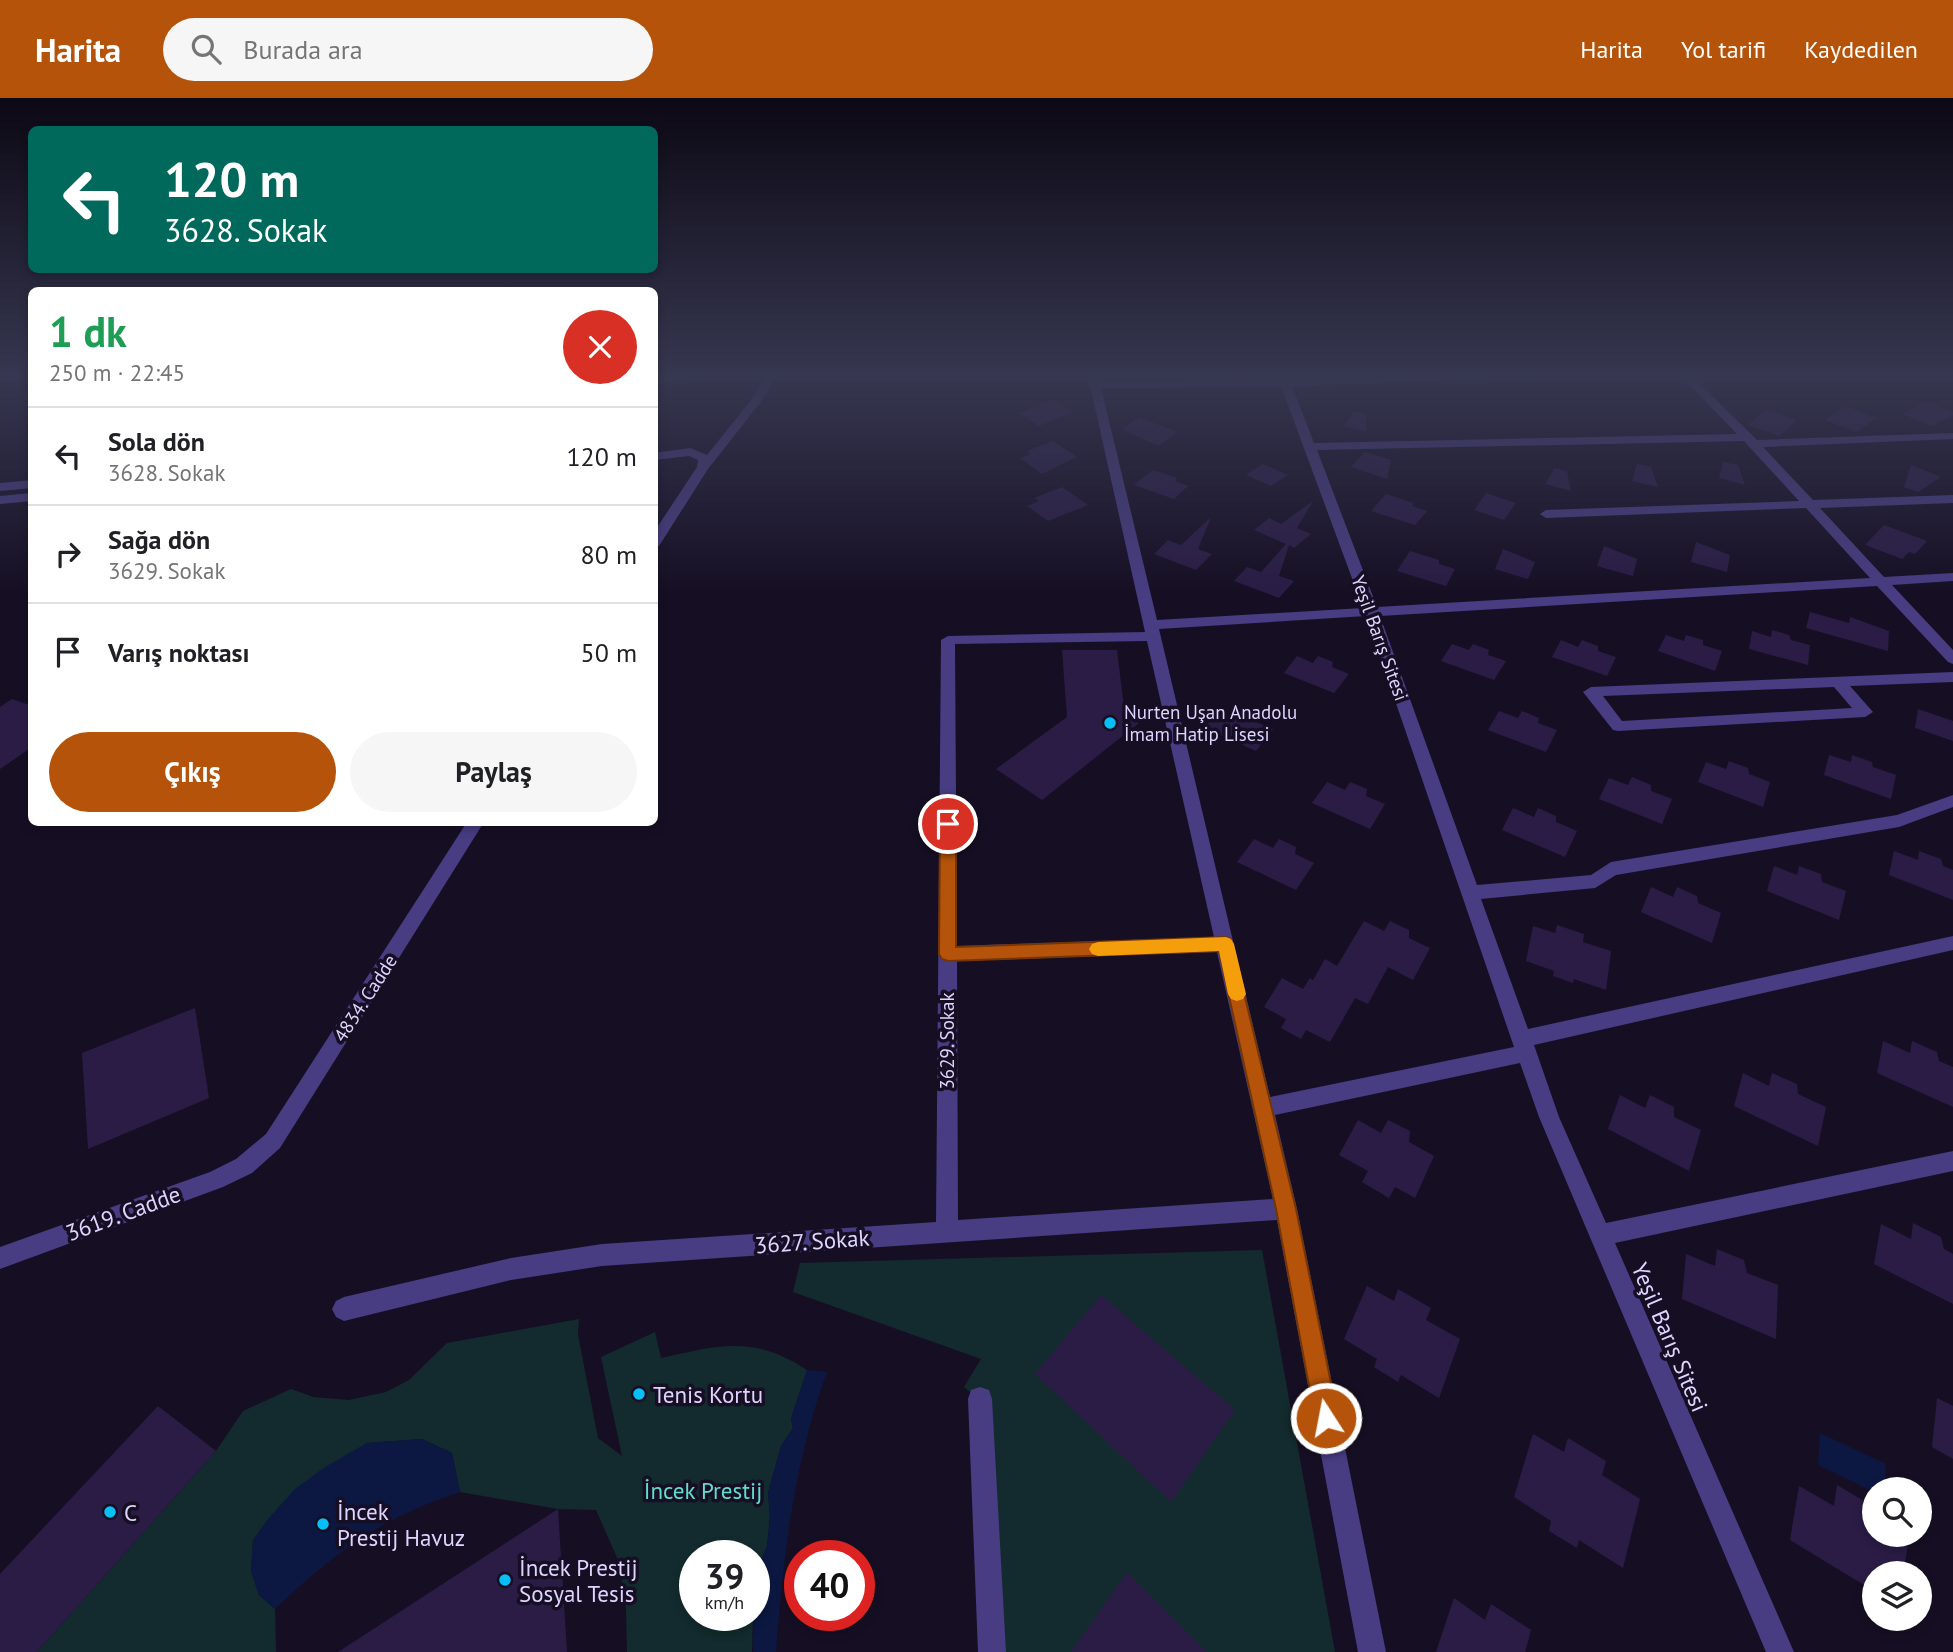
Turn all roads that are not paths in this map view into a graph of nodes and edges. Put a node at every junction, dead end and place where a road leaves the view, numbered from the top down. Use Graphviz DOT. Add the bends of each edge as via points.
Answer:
graph roads {
  1 [pos="718,449"];
  2 [pos="1110,449"];
  3 [pos="1311,449"];
  4 [pos="1758,449"];
  5 [pos="658,456"];
  6 [pos="703,467"];
  7 [pos="28,484"];
  8 [pos="0,487"];
  9 [pos="28,497"];
  10 [pos="1953,499"];
  11 [pos="0,500"];
  12 [pos="1809,504"];
  13 [pos="1546,513"];
  14 [pos="658,537"];
  15 [pos="1953,577"];
  16 [pos="1879,581"];
  17 [pos="1371,612"];
  18 [pos="1153,631"];
  19 [pos="1953,659"];
  20 [pos="1953,677"];
  21 [pos="1838,682"];
  22 [pos="1953,801"];
  23 [pos="473,826"];
  24 [pos="1470,894"];
  25 [pos="1953,943"];
  26 [pos="1226,944"];
  27 [pos="948,954"];
  28 [pos="1524,1046"];
  29 [pos="1263,1108"];
  30 [pos="1953,1161"];
  31 [pos="244,1166"];
  32 [pos="1286,1209"];
  33 [pos="947,1232"];
  34 [pos="1600,1235"];
  35 [pos="0,1258"];
  36 [pos="344,1309"];
  37 [pos="980,1399"];
  38 [pos="992,1652"];
  39 [pos="1372,1652"];
  40 [pos="1780,1652"];
  1 -- 6 [label="street"];
  2 -- 18 [label="street"];
  3 -- 17 [label="street, Yeşil Barış Sitesi"];
  4 -- 12 [label="street"];
  5 -- 6 [label="street" via="690,452 704,458"];
  6 -- 14 [label="street"];
  7 -- 8 [label="street"];
  9 -- 11 [label="street"];
  10 -- 12 [label="street"];
  12 -- 13 [label="street"];
  12 -- 16 [label="street"];
  15 -- 16 [label="street"];
  16 -- 17 [label="street"];
  16 -- 19 [label="street"];
  17 -- 18 [label="street"];
  17 -- 24 [label="street, Yeşil Barış Sitesi"];
  18 -- 26 [label="street"];
  18 -- 27 [label="street, 3629. Sokak" via="948,640"];
  20 -- 21 [label="street"];
  21 -- 21 [label="street" via="1810,683 1591,692 1618,726 1865,712"];
  22 -- 24 [label="street" via="1899,821 1611,869 1595,881"];
  23 -- 31 [label="street, 4834. Cadde" via="273,1141"];
  24 -- 28 [label="street, Yeşil Barış Sitesi"];
  25 -- 28 [label="street"];
  26 -- 27 [label="street"];
  26 -- 29 [label="street"];
  27 -- 33 [label="street, 3629. Sokak"];
  28 -- 29 [label="street"];
  28 -- 34 [label="street, Yeşil Barış Sitesi"];
  29 -- 32 [label="street"];
  30 -- 34 [label="street"];
  31 -- 35 [label="street, 3619. Cadde"];
  32 -- 33 [label="street, 3627. Sokak"];
  32 -- 39 [label="street"];
  33 -- 36 [label="street, 3627. Sokak" via="602,1255 511,1269"];
  34 -- 40 [label="street, Yeşil Barış Sitesi"];
  37 -- 38 [label="street"];
}
